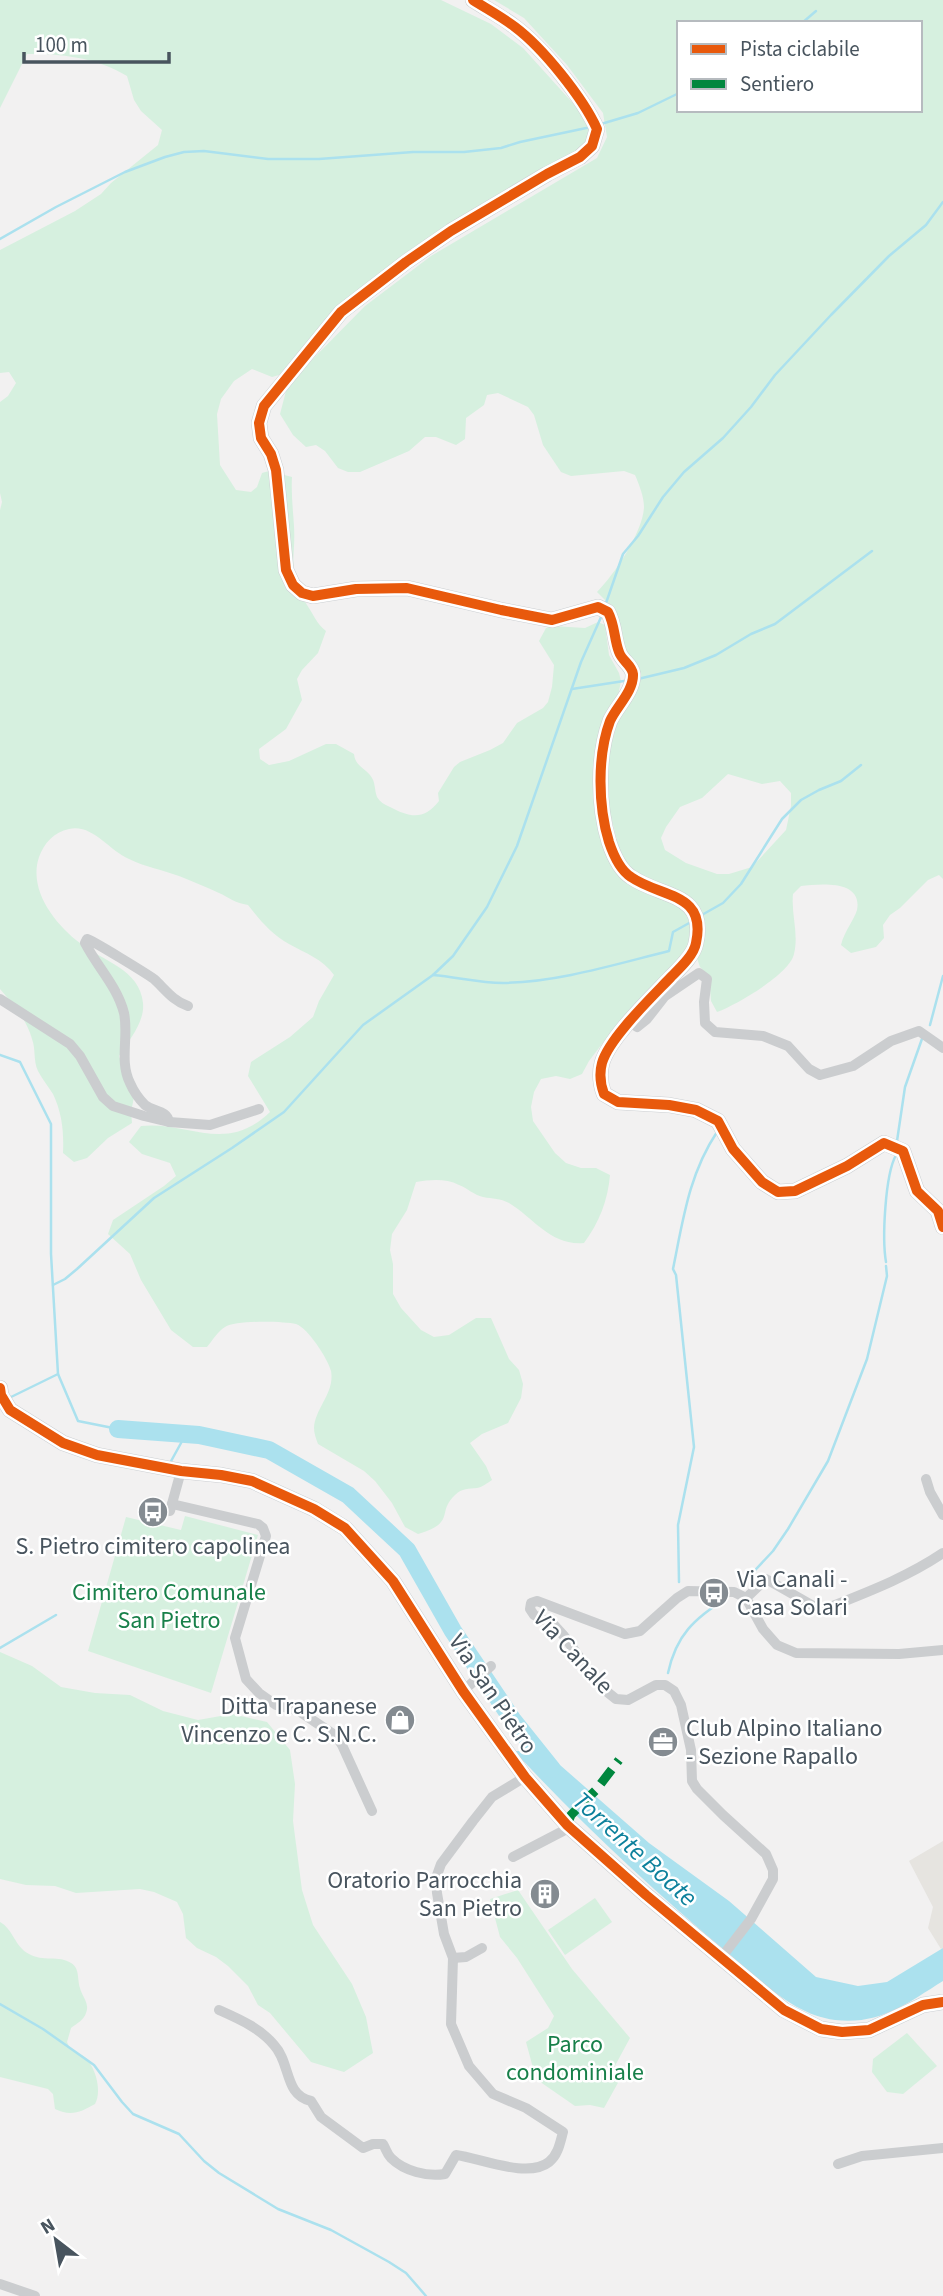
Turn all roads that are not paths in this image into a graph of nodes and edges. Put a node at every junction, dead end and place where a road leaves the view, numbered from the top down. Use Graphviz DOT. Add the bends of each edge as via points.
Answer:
graph roads {
  1 [pos="473,0"];
  2 [pos="0,999"];
  3 [pos="188,1006"];
  4 [pos="630,1022"];
  5 [pos="943,1048"];
  6 [pos="259,1109"];
  7 [pos="169,1122"];
  8 [pos="943,1227"];
  9 [pos="0,1388"];
  10 [pos="181,1471"];
  11 [pos="926,1479"];
  12 [pos="943,1515"];
  13 [pos="943,1553"];
  14 [pos="746,1598"];
  15 [pos="943,1650"];
  16 [pos="488,1669"];
  17 [pos="464,1691"];
  18 [pos="525,1777"];
  19 [pos="372,1811"];
  20 [pos="567,1825"];
  21 [pos="513,1857"];
  22 [pos="482,1948"];
  23 [pos="723,1956"];
  24 [pos="453,1958"];
  25 [pos="943,2002"];
  26 [pos="219,2010"];
  27 [pos="943,2148"];
  28 [pos="838,2164"];
  29 [pos="0,2284"];
  30 [pos="35,2296"];
  1 -- 4 [label="street" via="516,27 549,61 589,112 597,130 592,146 451,231 341,312 264,406 261,438 276,470 286,570 302,593 313,596 408,588 552,620 598,607 608,612 620,655 633,676 603,746 601,788 609,841 618,864 630,877 692,907 699,925 696,947"];
  2 -- 7 [label="street" via="70,1044 113,1106"];
  3 -- 7 [label="street" via="168,995 154,979 87,939 85,943 110,979 125,1017 124,1065 129,1081 144,1104 165,1113"];
  4 -- 5 [label="street" via="637,1027 665,996 699,973 707,979 705,1023 715,1032 764,1036 788,1046 820,1075 853,1066 891,1041 919,1031"];
  4 -- 8 [label="street" via="602,1062 604,1094 618,1102 696,1110 718,1121 733,1149 762,1182 778,1192 795,1191 884,1143 903,1151 916,1191 938,1212"];
  6 -- 7 [label="street" via="210,1125"];
  9 -- 10 [label="street, Via San Pietro" via="10,1410 63,1443 97,1455"];
  10 -- 17 [label="street, Via San Pietro" via="252,1481 345,1528 393,1581"];
  10 -- 19 [label="street" via="171,1507 258,1524 266,1536 235,1638 246,1679 267,1699 299,1711 336,1736"];
  11 -- 12 [label="street"];
  13 -- 14 [label="street" via="887,1584 825,1609 766,1579"];
  14 -- 15 [label="street" via="770,1637 796,1653"];
  14 -- 23 [label="street, Via Canale" via="734,1592 688,1591 640,1631 625,1634 537,1601 531,1602 530,1609 564,1636 601,1687 616,1699 628,1700 656,1685 674,1691 691,1750 692,1781 766,1854 773,1879"];
  16 -- 17 [label="street"];
  17 -- 18 [label="street, Via San Pietro"];
  18 -- 20 [label="street, Via San Pietro"];
  18 -- 24 [label="street" via="492,1797 441,1864 437,1893"];
  20 -- 21 [label="street"];
  20 -- 23 [label="street, Via San Pietro"];
  22 -- 24 [label="street"];
  23 -- 25 [label="street, Via San Pietro" via="784,2010 830,2032 869,2030"];
  24 -- 26 [label="street" via="451,2024 469,2066 493,2094 563,2132 558,2151 547,2163 508,2168 456,2155 445,2174 406,2169 388,2156 383,2144 363,2148 321,2117 311,2101 301,2099 292,2087 275,2046 246,2022"];
  27 -- 28 [label="street" via="862,2156"];
  29 -- 30 [label="street"];
}
